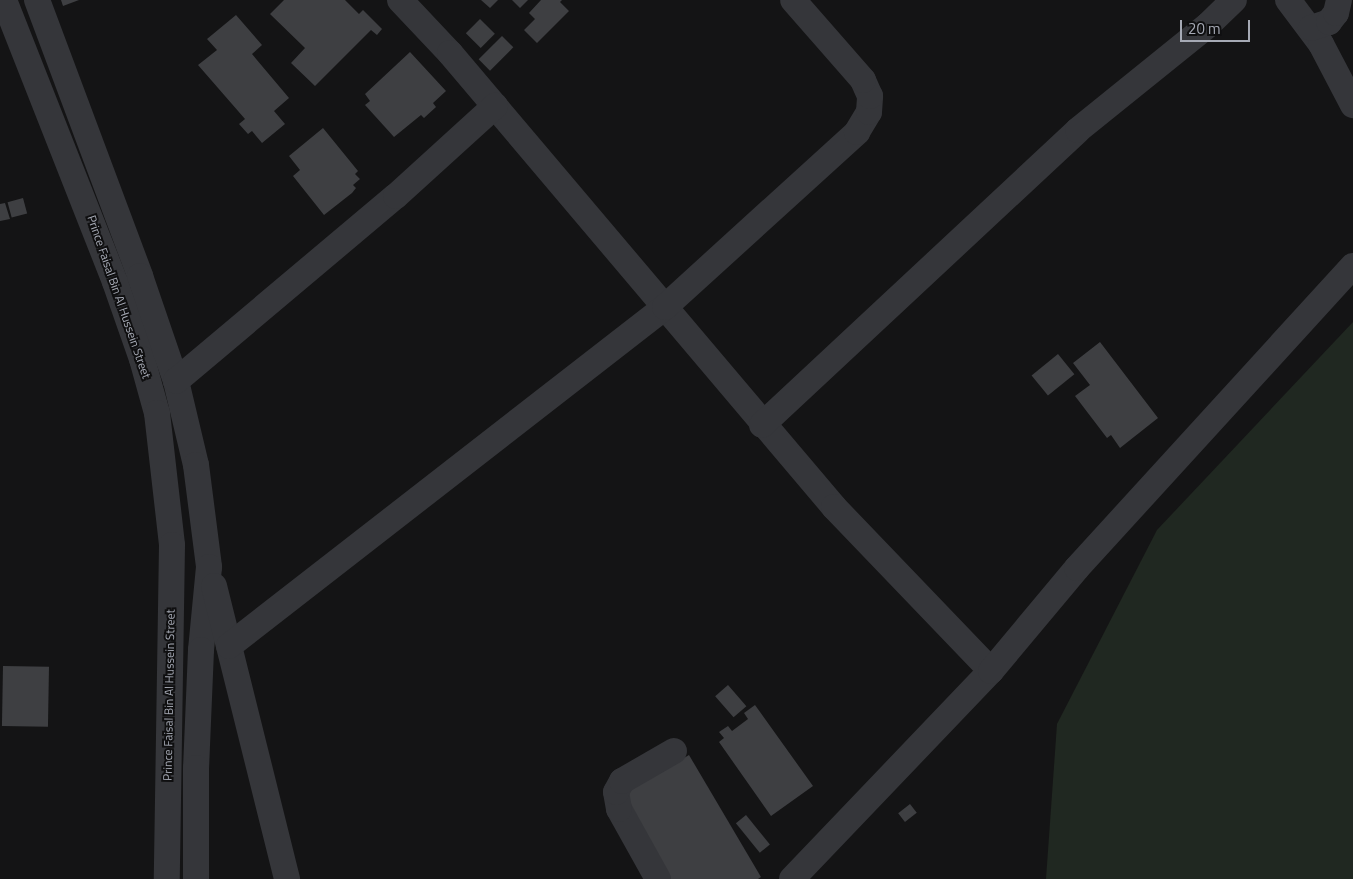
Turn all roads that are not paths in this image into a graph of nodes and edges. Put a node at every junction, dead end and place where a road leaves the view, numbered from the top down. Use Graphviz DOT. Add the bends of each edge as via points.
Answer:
graph roads {
  1 [pos="4,0"];
  2 [pos="37,0"];
  3 [pos="400,0"];
  4 [pos="793,0"];
  5 [pos="1234,0"];
  6 [pos="1288,0"];
  7 [pos="1339,0"];
  8 [pos="1311,28"];
  9 [pos="1353,105"];
  10 [pos="495,106"];
  11 [pos="1353,266"];
  12 [pos="665,307"];
  13 [pos="176,382"];
  14 [pos="762,425"];
  15 [pos="209,567"];
  16 [pos="229,646"];
  17 [pos="991,671"];
  18 [pos="674,751"];
  19 [pos="803,873"];
  20 [pos="167,879"];
  21 [pos="196,879"];
  22 [pos="287,879"];
  23 [pos="658,879"];
  1 -- 20 [label="street, Prince Faisal Bin Al Hussein Street" via="115,282 157,413 172,545"];
  2 -- 13 [label="street, Prince Faisal Bin Al Hussein Street" via="121,221"];
  3 -- 10 [label="street"];
  4 -- 12 [label="street" via="863,80 870,96 865,122"];
  5 -- 14 [label="street" via="1208,25 1078,130"];
  6 -- 8 [label="street"];
  7 -- 8 [label="street" via="1336,13 1329,22"];
  8 -- 9 [label="street"];
  10 -- 12 [label="street"];
  10 -- 13 [label="street" via="396,196"];
  11 -- 17 [label="street" via="1077,568"];
  12 -- 14 [label="street"];
  12 -- 16 [label="street"];
  13 -- 15 [label="street, Prince Faisal Bin Al Hussein Street" via="200,490"];
  14 -- 17 [label="street" via="885,564"];
  15 -- 16 [label="street"];
  15 -- 21 [label="street, Prince Faisal Bin Al Hussein Street" via="197,738"];
  16 -- 22 [label="street"];
  17 -- 19 [label="street"];
  18 -- 23 [label="street" via="622,781 616,792 619,809"];
}
